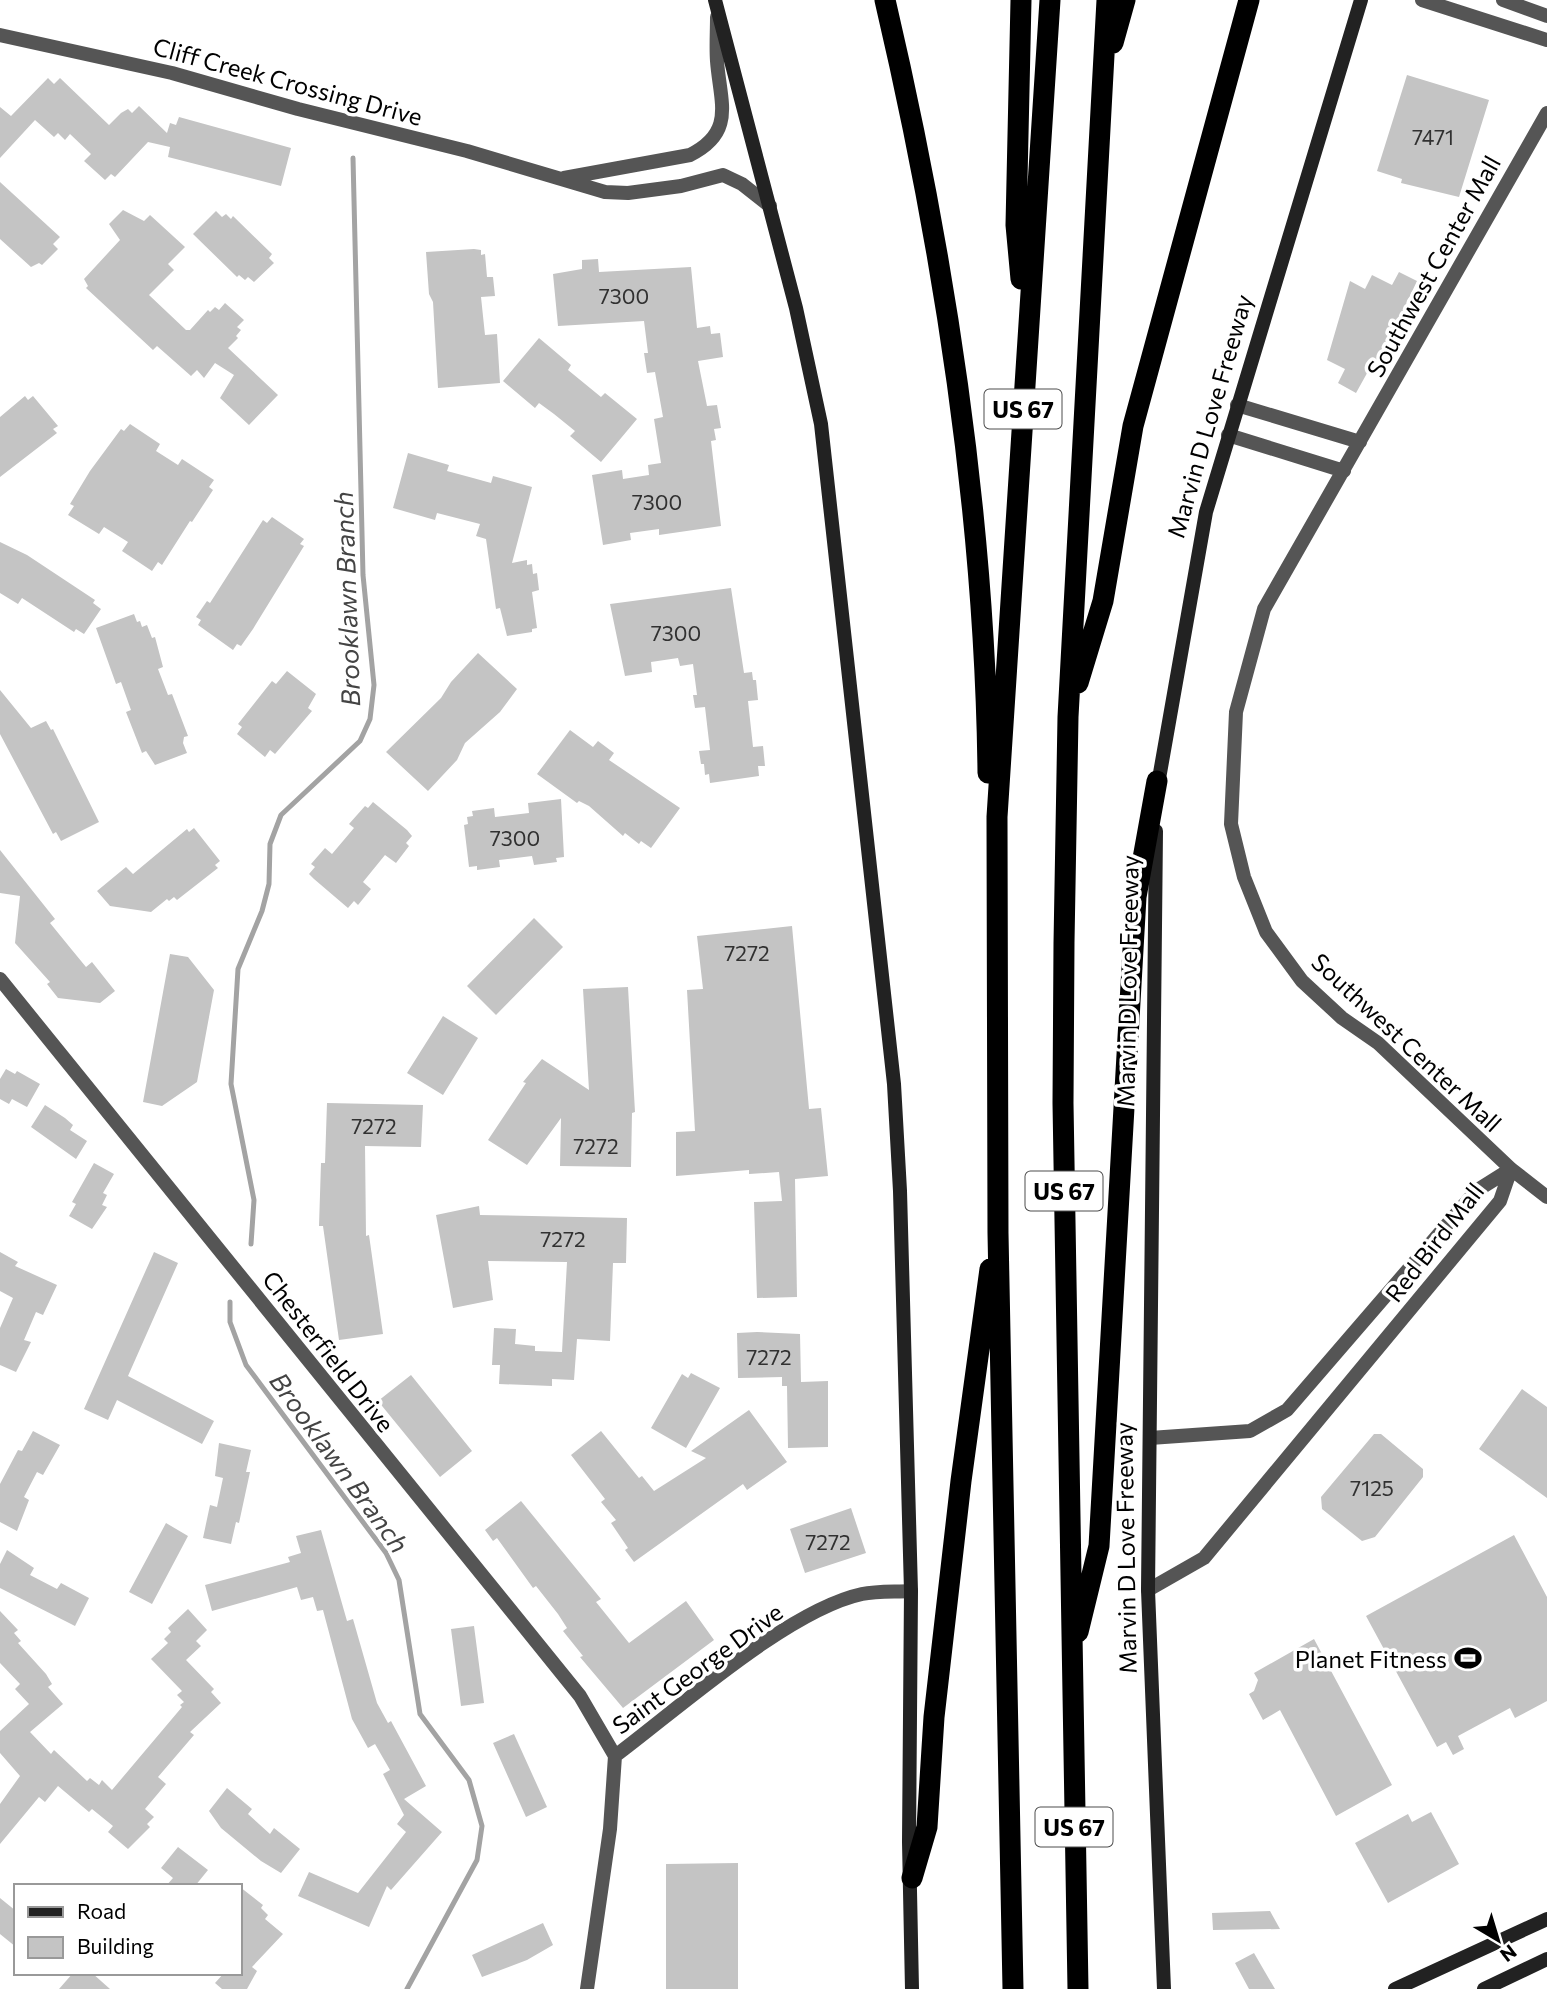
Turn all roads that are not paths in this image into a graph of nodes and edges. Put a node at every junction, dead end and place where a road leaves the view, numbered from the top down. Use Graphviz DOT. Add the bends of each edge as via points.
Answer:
graph roads {
  1 [pos="885,0"];
  2 [pos="1021,0"];
  3 [pos="1050,0"];
  4 [pos="1107,0"];
  5 [pos="1125,0"];
  6 [pos="1249,0"];
  7 [pos="1361,0"];
  8 [pos="1422,0"];
  9 [pos="1503,0"];
  10 [pos="716,6"];
  11 [pos="1547,16"];
  12 [pos="0,35"];
  13 [pos="1547,40"];
  14 [pos="1101,85"];
  15 [pos="1547,113"];
  16 [pos="563,178"];
  17 [pos="769,206"];
  18 [pos="1027,348"];
  19 [pos="1237,405"];
  20 [pos="1228,435"];
  21 [pos="1360,442"];
  22 [pos="1344,471"];
  23 [pos="1068,717"];
  24 [pos="1157,781"];
  25 [pos="997,817"];
  26 [pos="0,979"];
  27 [pos="1511,1170"];
  28 [pos="1547,1197"];
  29 [pos="998,1233"];
  30 [pos="1150,1438"];
  31 [pos="1148,1590"];
  32 [pos="911,1591"];
  33 [pos="1071,1665"];
  34 [pos="615,1756"];
  35 [pos="912,1878"];
  36 [pos="1547,1919"];
  37 [pos="1547,1959"];
  38 [pos="587,1989"];
  39 [pos="912,1989"];
  40 [pos="1013,1989"];
  41 [pos="1078,1989"];
  42 [pos="1164,1989"];
  43 [pos="1395,1989"];
  44 [pos="1484,1989"];
  1 -- 25 [label="highway" via="913,120 950,340 977,555 988,789"];
  2 -- 18 [label="highway" via="1016,225"];
  3 -- 18 [label="highway, US 67"];
  4 -- 14 [label="highway, US 67"];
  5 -- 14 [label="highway"];
  6 -- 23 [label="highway" via="1133,426 1103,601"];
  7 -- 19 [label="main road, Marvin D Love Freeway"];
  8 -- 13 [label="street"];
  9 -- 11 [label="street"];
  10 -- 16 [label="street, Cliff Creek Crossing Drive" via="722,121 705,148 690,155"];
  10 -- 17 [label="main road"];
  12 -- 16 [label="street, Cliff Creek Crossing Drive" via="172,73"];
  14 -- 23 [label="highway, US 67"];
  15 -- 21 [label="street, Southwest Center Mall"];
  16 -- 17 [label="street, Cliff Creek Crossing Drive" via="605,192 628,193 723,175"];
  17 -- 32 [label="main road" via="821,424 892,1070 900,1191"];
  18 -- 25 [label="highway, US 67"];
  19 -- 20 [label="main road, Marvin D Love Freeway"];
  19 -- 21 [label="street"];
  20 -- 22 [label="street"];
  20 -- 24 [label="main road, Marvin D Love Freeway" via="1206,512"];
  21 -- 22 [label="street, Southwest Center Mall"];
  22 -- 27 [label="street, Southwest Center Mall" via="1265,609 1236,712 1231,824 1244,877 1266,932 1302,981 1378,1043"];
  23 -- 33 [label="highway, US 67" via="1063,1103"];
  24 -- 30 [label="main road, Marvin D Love Freeway"];
  24 -- 33 [label="highway" via="1136,897 1099,1546"];
  25 -- 29 [label="highway, US 67"];
  26 -- 34 [label="street, Chesterfield Drive" via="580,1696"];
  27 -- 28 [label="street, Southwest Center Mall"];
  27 -- 30 [label="street, Red Bird Mall" via="1476,1191 1287,1410 1250,1431"];
  27 -- 31 [label="street, Red Bird Mall" via="1500,1201 1204,1558"];
  29 -- 35 [label="highway" via="985,1290 961,1481 934,1717 927,1826"];
  29 -- 40 [label="highway, US 67"];
  30 -- 31 [label="main road, Marvin D Love Freeway"];
  31 -- 42 [label="main road, Marvin D Love Freeway"];
  32 -- 34 [label="street, Saint George Drive" via="862,1594 810,1615 761,1646"];
  32 -- 35 [label="main road"];
  33 -- 41 [label="highway, US 67"];
  34 -- 38 [label="street, Saint George Drive" via="609,1842"];
  35 -- 39 [label="main road"];
  36 -- 43 [label="main road"];
  37 -- 44 [label="main road"];
}
